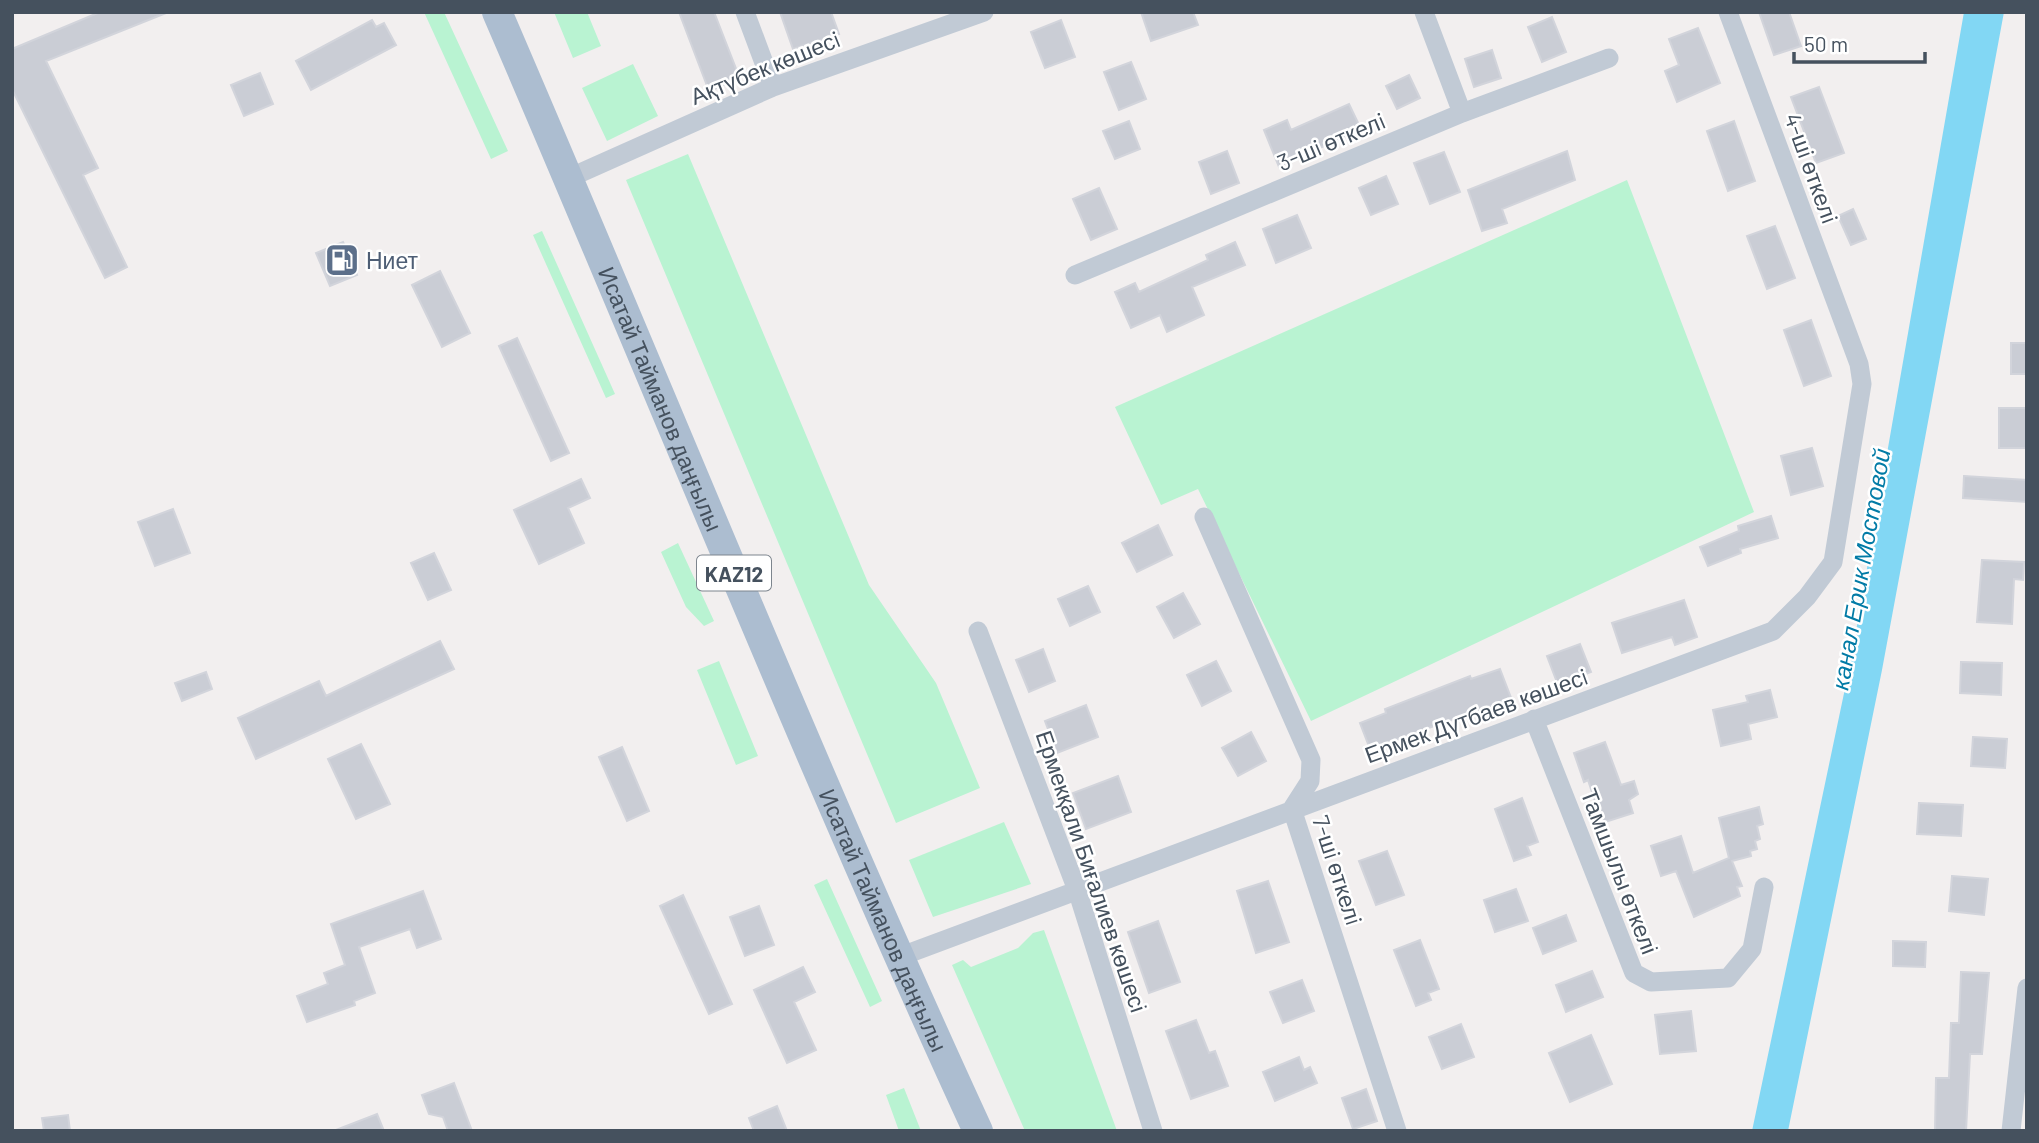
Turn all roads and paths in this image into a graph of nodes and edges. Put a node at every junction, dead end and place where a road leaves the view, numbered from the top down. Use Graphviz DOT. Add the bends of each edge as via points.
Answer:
graph roads {
  1 [pos="497,12"];
  2 [pos="745,12"];
  3 [pos="984,12"];
  4 [pos="1424,12"];
  5 [pos="1728,12"];
  6 [pos="1609,58"];
  7 [pos="773,87"];
  8 [pos="1462,113"];
  9 [pos="569,178"];
  10 [pos="1075,275"];
  11 [pos="1849,341"];
  12 [pos="1204,517"];
  13 [pos="978,631"];
  14 [pos="1534,719"];
  15 [pos="1292,809"];
  16 [pos="1764,887"];
  17 [pos="1077,890"];
  18 [pos="899,957"];
  19 [pos="2027,988"];
  20 [pos="978,1131"];
  21 [pos="1153,1131"];
  22 [pos="1397,1131"];
  23 [pos="2011,1131"];
  1 -- 9 [label="main road, Исатай Тайманов даңғылы / KAZ12"];
  2 -- 7 [label="street"];
  3 -- 7 [label="street, Ақтүбек көшесi"];
  4 -- 8 [label="street"];
  5 -- 11 [label="street, 4-шi өткелi"];
  6 -- 8 [label="street, 3-шi өткелi"];
  7 -- 9 [label="street, Ақтүбек көшесi"];
  8 -- 10 [label="street, 3-шi өткелi"];
  9 -- 18 [label="main road, Исатай Тайманов даңғылы / KAZ12" via="701,500"];
  11 -- 14 [label="street, Ермек Дүтбаев көшесi" via="1862,384 1833,562 1807,597 1773,631"];
  12 -- 15 [label="street, 7-шi өткелi" via="1311,760 1310,780"];
  13 -- 17 [label="street, Ермекқали Биғалиев көшесі"];
  14 -- 15 [label="street, Ермек Дүтбаев көшесi"];
  14 -- 16 [label="street, Тамшылы өткелі" via="1634,973 1641,979 1728,978 1752,949"];
  15 -- 17 [label="street, Ермек Дүтбаев көшесi"];
  15 -- 22 [label="street, 7-шi өткелi"];
  17 -- 18 [label="street, Ермек Дүтбаев көшесi"];
  17 -- 21 [label="street, Ермекқали Биғалиев көшесі"];
  18 -- 20 [label="main road, Исатай Тайманов даңғылы / KAZ12"];
  19 -- 23 [label="street"];
}
